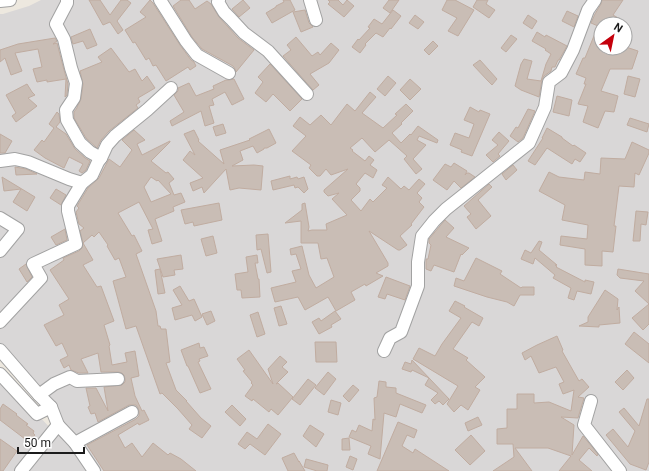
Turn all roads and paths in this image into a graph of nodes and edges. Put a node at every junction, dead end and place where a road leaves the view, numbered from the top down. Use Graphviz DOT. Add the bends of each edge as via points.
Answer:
graph roads {
  1 [pos="10,0"];
  2 [pos="67,0"];
  3 [pos="160,0"];
  4 [pos="219,0"];
  5 [pos="310,0"];
  6 [pos="595,0"];
  7 [pos="0,2"];
  8 [pos="316,20"];
  9 [pos="229,73"];
  10 [pos="171,88"];
  11 [pos="307,94"];
  12 [pos="101,158"];
  13 [pos="0,161"];
  14 [pos="82,183"];
  15 [pos="0,218"];
  16 [pos="0,251"];
  17 [pos="0,322"];
  18 [pos="0,350"];
  19 [pos="384,351"];
  20 [pos="0,374"];
  21 [pos="118,379"];
  22 [pos="39,395"];
  23 [pos="590,401"];
  24 [pos="51,407"];
  25 [pos="132,412"];
  26 [pos="58,425"];
  27 [pos="75,443"];
  28 [pos="22,471"];
  29 [pos="94,471"];
  30 [pos="620,471"];
  1 -- 7 [label="street"];
  2 -- 12 [label="street" via="56,24 64,39 76,83 74,98 66,110 67,120 80,143"];
  3 -- 9 [label="street" via="197,55"];
  4 -- 11 [label="street" via="224,12 244,33 268,51"];
  5 -- 8 [label="street"];
  6 -- 19 [label="street" via="588,10 561,73 549,82 545,107 529,143 446,209 422,236 418,286 401,332 390,338"];
  10 -- 12 [label="street" via="115,136"];
  12 -- 14 [label="street" via="92,175"];
  13 -- 14 [label="street" via="15,159 28,162"];
  14 -- 17 [label="street" via="68,206 76,244 33,264 41,278"];
  15 -- 16 [label="street" via="18,230"];
  18 -- 22 [label="street"];
  20 -- 24 [label="street" via="37,414"];
  21 -- 22 [label="street" via="77,381 70,377"];
  22 -- 24 [label="street"];
  23 -- 30 [label="street" via="584,425"];
  24 -- 26 [label="street"];
  25 -- 27 [label="street"];
  26 -- 27 [label="street"];
  26 -- 28 [label="street"];
  27 -- 29 [label="street"];
}
